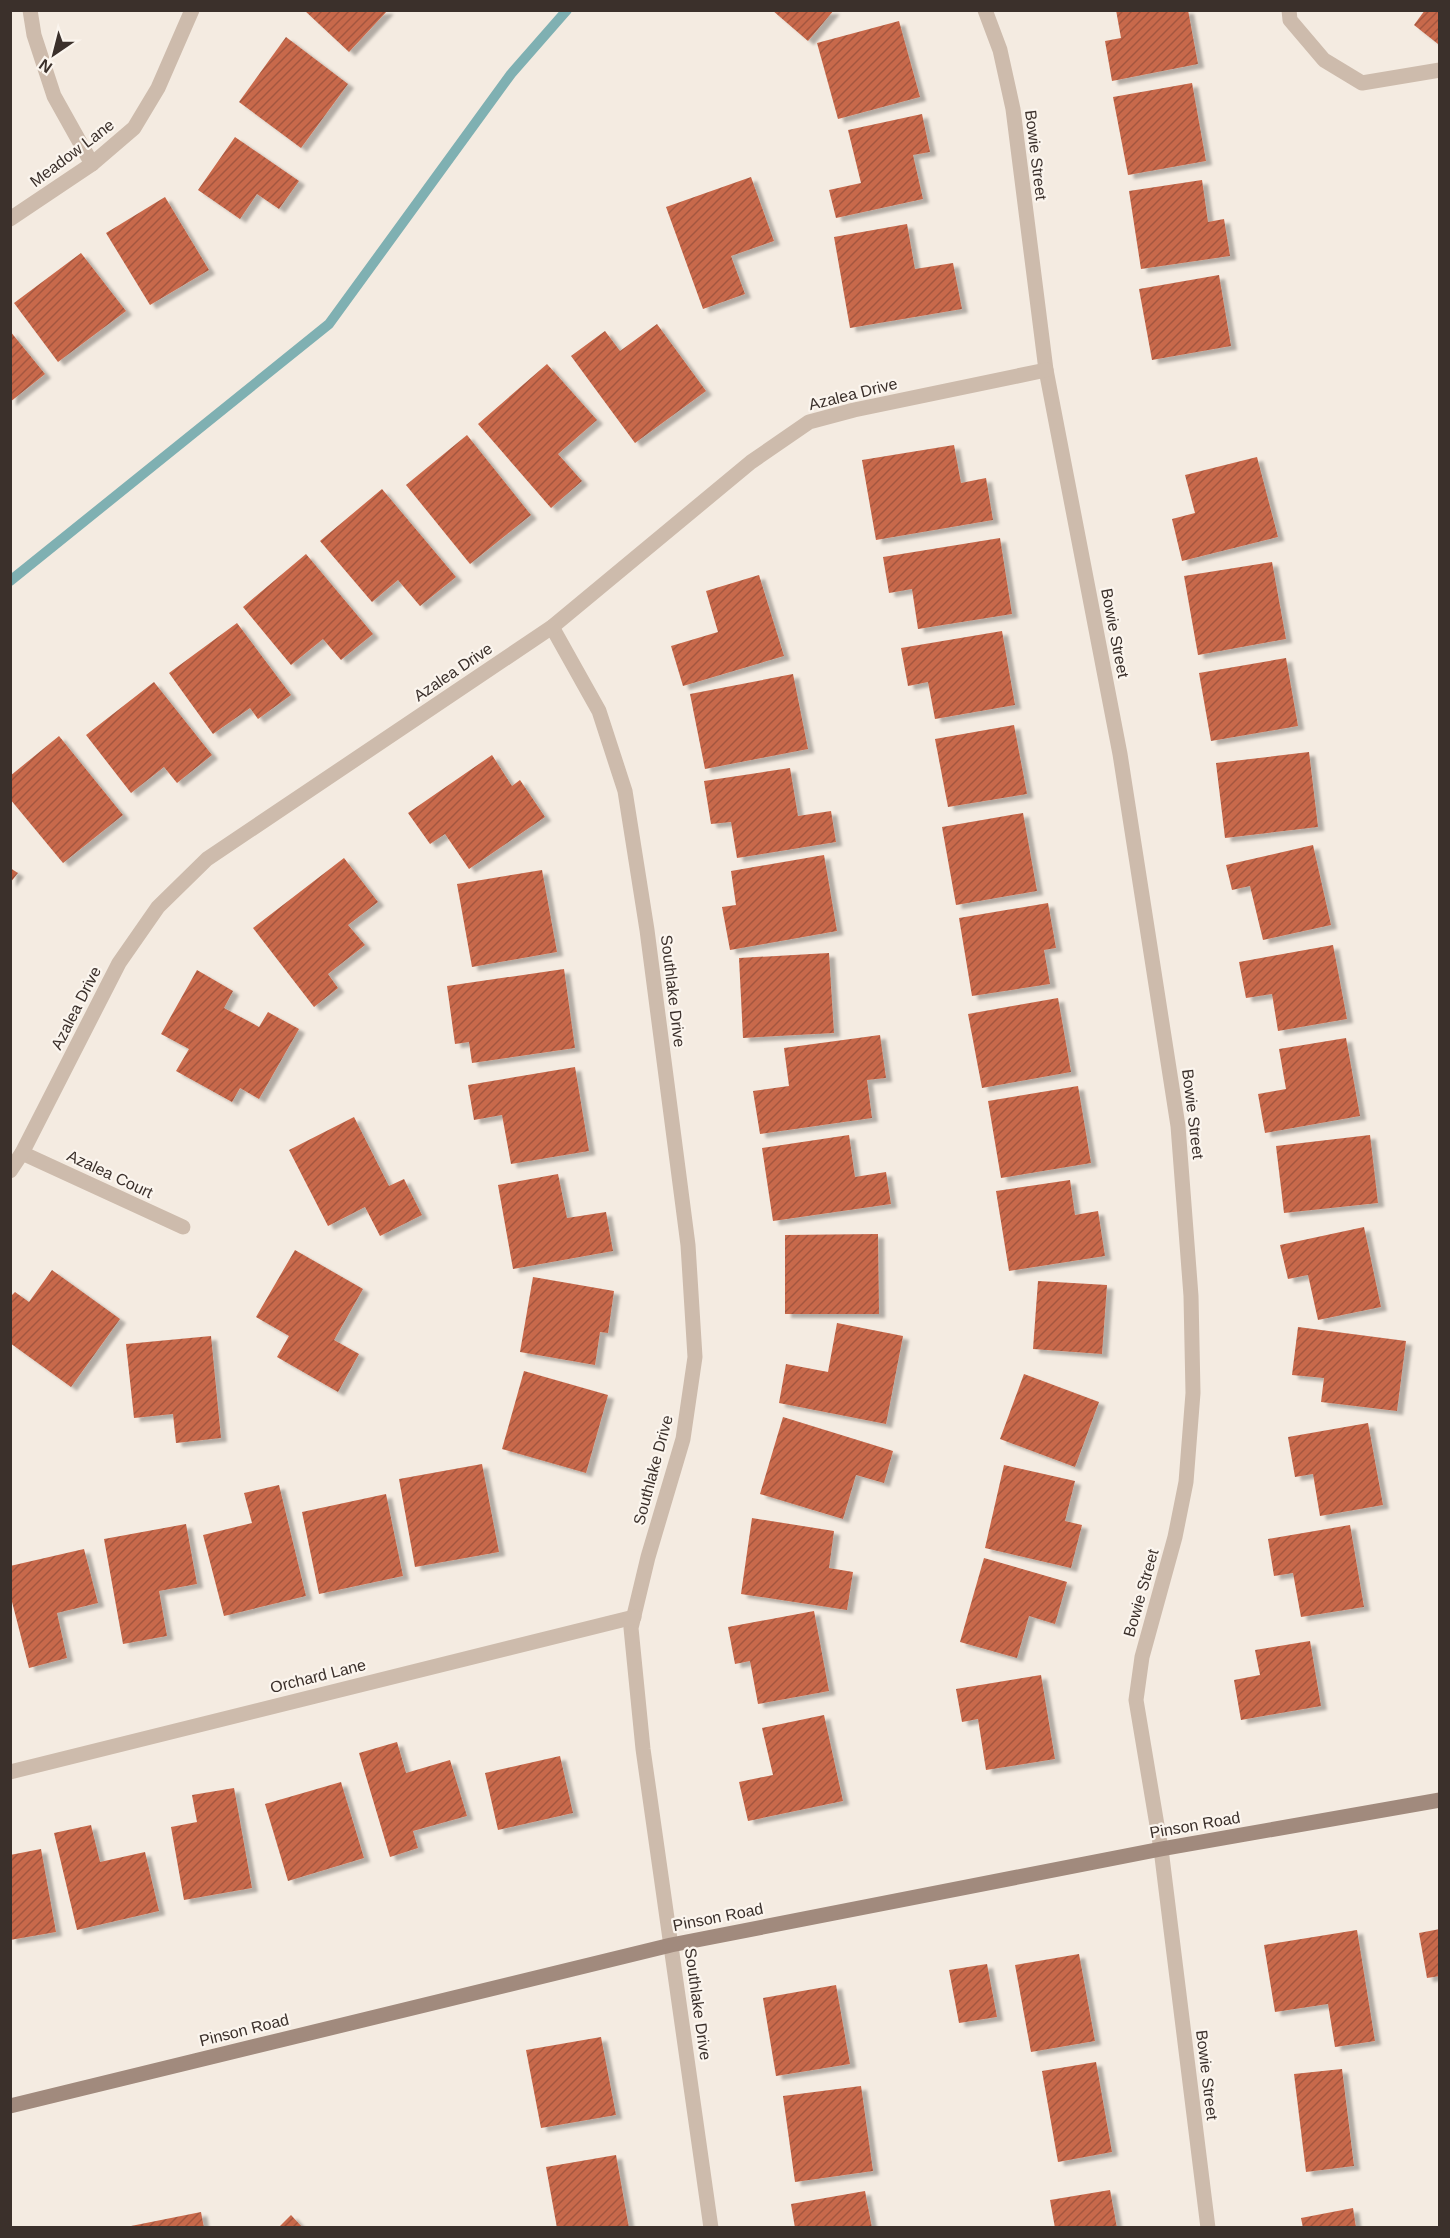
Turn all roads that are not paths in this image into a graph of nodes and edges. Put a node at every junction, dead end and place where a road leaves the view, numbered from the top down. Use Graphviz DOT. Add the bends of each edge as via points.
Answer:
graph roads {
  1 [pos="30,10"];
  2 [pos="192,10"];
  3 [pos="985,10"];
  4 [pos="1288,10"];
  5 [pos="1440,70"];
  6 [pos="92,164"];
  7 [pos="10,219"];
  8 [pos="1046,370"];
  9 [pos="552,627"];
  10 [pos="22,1153"];
  11 [pos="10,1171"];
  12 [pos="183,1227"];
  13 [pos="634,1617"];
  14 [pos="10,1772"];
  15 [pos="1440,1800"];
  16 [pos="1161,1850"];
  17 [pos="671,1945"];
  18 [pos="10,2106"];
  19 [pos="711,2228"];
  20 [pos="1208,2228"];
  1 -- 6 [label="street" via="54,96"];
  2 -- 6 [label="street, Meadow Lane" via="158,88 134,128"];
  3 -- 8 [label="street, Bowie Street" via="1000,50 1013,109"];
  4 -- 5 [label="street" via="1290,20 1324,60 1362,83"];
  6 -- 7 [label="street, Meadow Lane"];
  8 -- 9 [label="street, Azalea Drive" via="809,422 751,462"];
  8 -- 16 [label="street, Bowie Street" via="1127,800 1178,1126 1191,1296 1193,1393 1186,1482 1142,1657 1136,1700"];
  9 -- 10 [label="street, Azalea Drive" via="207,859 158,907 119,963"];
  9 -- 13 [label="street, Southlake Drive" via="599,711 625,791 688,1245 695,1357 683,1438"];
  10 -- 11 [label="street, Azalea Drive"];
  10 -- 12 [label="street, Azalea Court"];
  13 -- 14 [label="street, Orchard Lane"];
  13 -- 17 [label="street, Southlake Drive" via="643,1749"];
  15 -- 16 [label="main road, Pinson Road"];
  16 -- 17 [label="main road, Pinson Road"];
  16 -- 20 [label="street, Bowie Street"];
  17 -- 18 [label="main road, Pinson Road"];
  17 -- 19 [label="street, Southlake Drive"];
}
